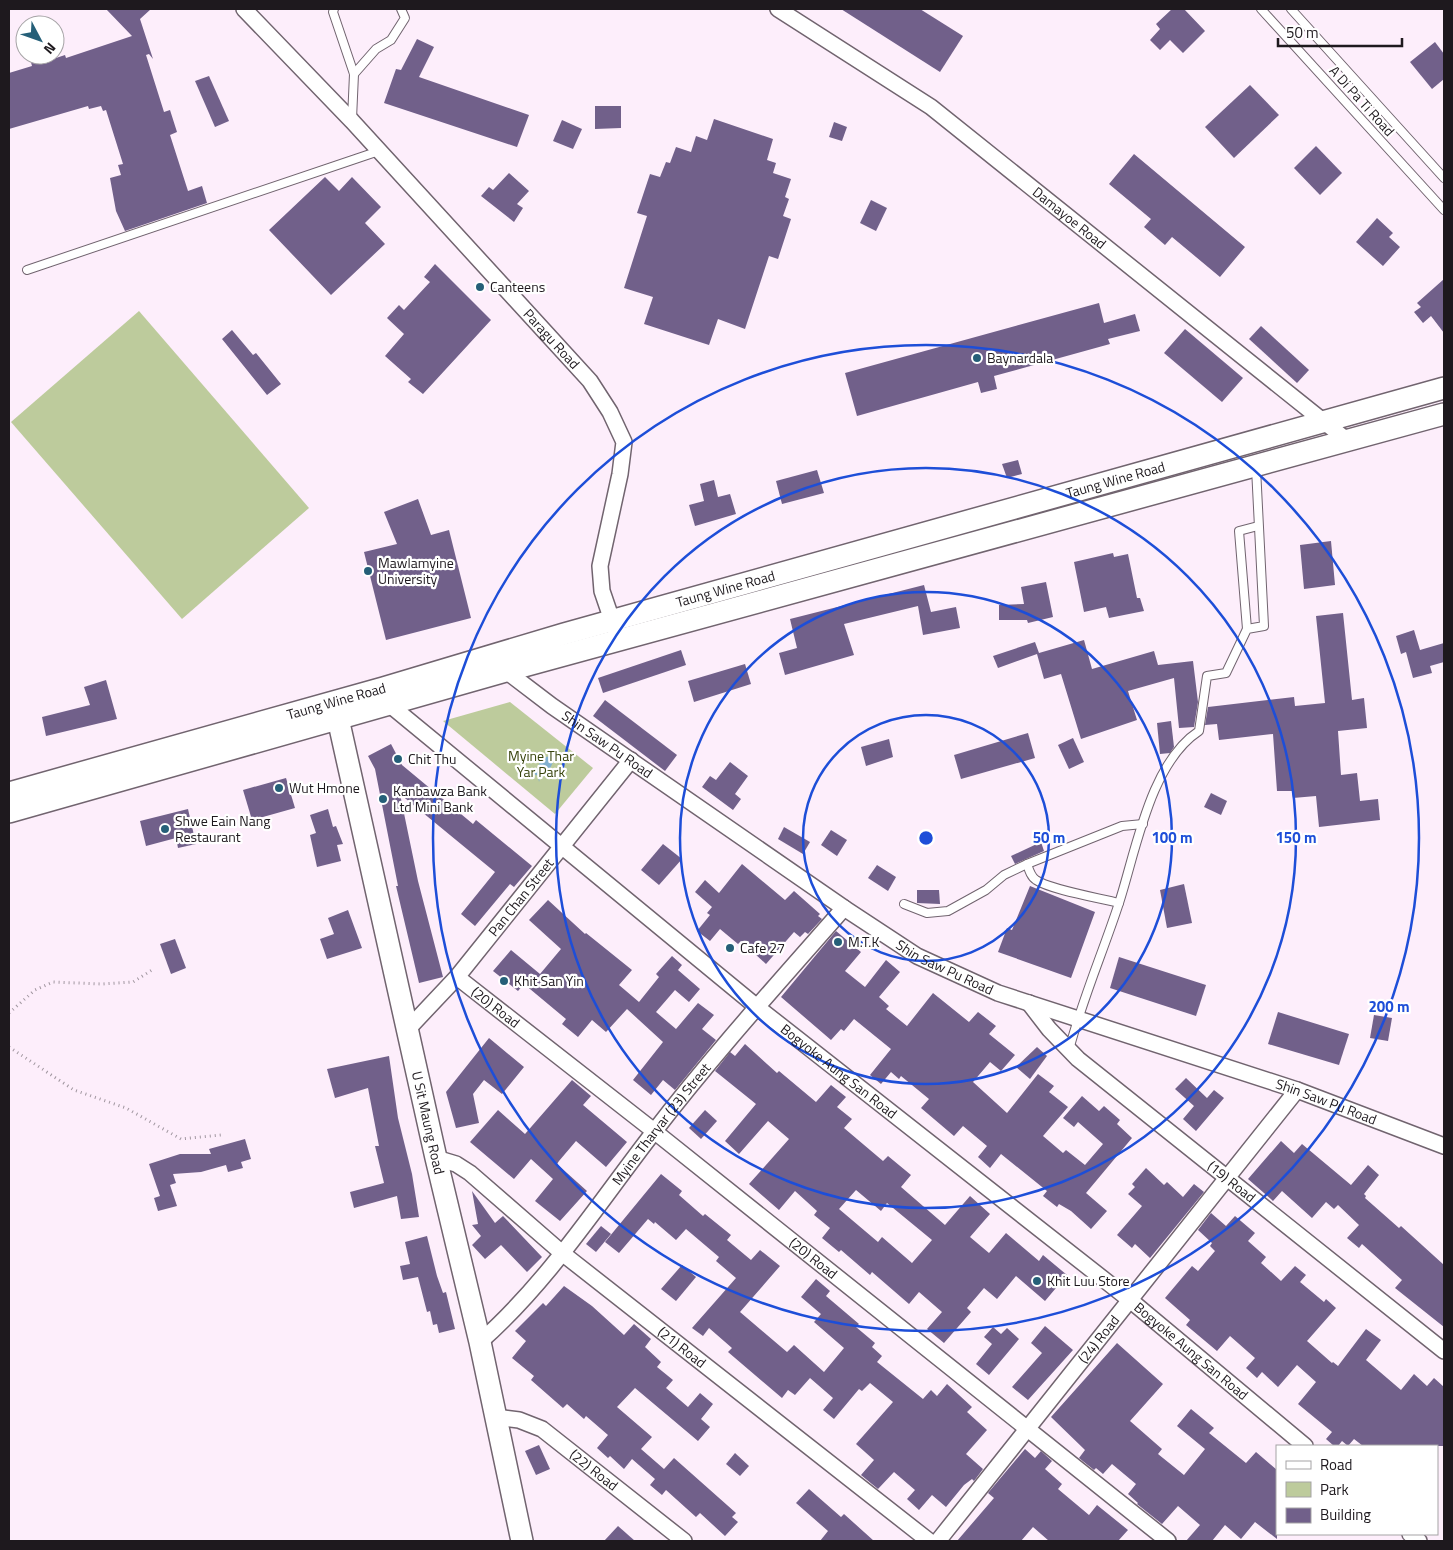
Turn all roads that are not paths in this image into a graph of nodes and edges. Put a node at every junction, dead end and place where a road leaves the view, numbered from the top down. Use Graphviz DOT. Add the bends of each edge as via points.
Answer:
graph roads {
  1 [pos="244,9"];
  2 [pos="334,9"];
  3 [pos="401,9"];
  4 [pos="778,9"];
  5 [pos="1260,9"];
  6 [pos="1291,9"];
  7 [pos="354,74"];
  8 [pos="352,121"];
  9 [pos="380,151"];
  10 [pos="1444,178"];
  11 [pos="1444,210"];
  12 [pos="27,270"];
  13 [pos="1444,388"];
  14 [pos="1444,414"];
  15 [pos="1326,421"];
  16 [pos="1348,441"];
  17 [pos="1256,466"];
  18 [pos="1045,499"];
  19 [pos="1054,522"];
  20 [pos="1258,526"];
  21 [pos="1247,629"];
  22 [pos="616,631"];
  23 [pos="506,671"];
  24 [pos="386,697"];
  25 [pos="336,710"];
  26 [pos="631,760"];
  27 [pos="9,793"];
  28 [pos="9,812"];
  29 [pos="1143,824"];
  30 [pos="561,845"];
  31 [pos="1027,864"];
  32 [pos="1119,903"];
  33 [pos="904,904"];
  34 [pos="844,908"];
  35 [pos="456,977"];
  36 [pos="1029,1003"];
  37 [pos="757,1006"];
  38 [pos="1077,1019"];
  39 [pos="407,1030"];
  40 [pos="1070,1050"];
  41 [pos="1297,1090"];
  42 [pos="654,1131"];
  43 [pos="1444,1146"];
  44 [pos="436,1158"];
  45 [pos="1227,1178"];
  46 [pos="562,1253"];
  47 [pos="1130,1300"];
  48 [pos="480,1342"];
  49 [pos="1444,1351"];
  50 [pos="495,1417"];
  51 [pos="1026,1430"];
  52 [pos="1304,1445"];
  53 [pos="522,1541"];
  54 [pos="684,1541"];
  55 [pos="929,1541"];
  56 [pos="938,1541"];
  57 [pos="1168,1541"];
  1 -- 8 [label="street, Paragu Road"];
  2 -- 7 [label="lane"];
  3 -- 7 [label="lane" via="405,18 390,40 376,49"];
  4 -- 15 [label="street, Damayoe Road" via="931,107"];
  5 -- 11 [label="lane, A Di Pa Ti Road"];
  6 -- 10 [label="lane, A Di Pa Ti Road"];
  7 -- 8 [label="lane"];
  8 -- 9 [label="street, Paragu Road"];
  9 -- 12 [label="lane"];
  9 -- 22 [label="street, Paragu Road" via="590,381 610,412 624,442 600,566 602,590"];
  13 -- 15 [label="main road, Taung Wine Road"];
  14 -- 16 [label="main road, Taung Wine Road"];
  15 -- 16 [label="street, Damayoe Road"];
  15 -- 18 [label="main road, Taung Wine Road"];
  16 -- 17 [label="main road, Taung Wine Road"];
  17 -- 19 [label="main road, Taung Wine Road"];
  17 -- 20 [label="lane"];
  18 -- 19 [label="main road"];
  18 -- 22 [label="main road, Taung Wine Road"];
  19 -- 22 [label="main road, Taung Wine Road"];
  20 -- 21 [label="lane" via="1264,626"];
  20 -- 21 [label="lane" via="1239,531"];
  21 -- 29 [label="lane" via="1226,673 1207,676 1199,731 1186,739 1164,773 1151,798"];
  22 -- 23 [label="main road, Taung Wine Road"];
  22 -- 24 [label="main road, Taung Wine Road"];
  23 -- 24 [label="main road, Taung Wine Road"];
  23 -- 26 [label="street, Shin Saw Pu Road"];
  24 -- 25 [label="main road, Taung Wine Road"];
  24 -- 30 [label="street, Bogyoke Aung San Road"];
  25 -- 27 [label="main road, Taung Wine Road"];
  25 -- 28 [label="main road, Taung Wine Road"];
  25 -- 39 [label="main road, U Sit Maung Road"];
  26 -- 30 [label="street, Pan Chan Street"];
  26 -- 34 [label="street, Shin Saw Pu Road"];
  29 -- 31 [label="lane" via="1122,826"];
  29 -- 32 [label="lane"];
  30 -- 35 [label="street, Pan Chan Street"];
  30 -- 37 [label="street, Bogyoke Aung San Road"];
  31 -- 32 [label="lane" via="1036,880"];
  31 -- 33 [label="lane" via="948,911 927,913"];
  32 -- 38 [label="lane"];
  34 -- 36 [label="street, Shin Saw Pu Road" via="918,956 998,993"];
  34 -- 37 [label="street, Myine Tharyar (23) Street"];
  35 -- 39 [label="street, Pan Chan Street"];
  35 -- 42 [label="street, (20) Road"];
  36 -- 38 [label="street, Shin Saw Pu Road"];
  36 -- 40 [label="street, (19) Road"];
  37 -- 42 [label="street, Myine Tharyar (23) Street"];
  37 -- 47 [label="street, Bogyoke Aung San Road"];
  38 -- 40 [label="lane"];
  38 -- 41 [label="street, Shin Saw Pu Road"];
  39 -- 44 [label="main road, U Sit Maung Road"];
  40 -- 45 [label="street, (19) Road"];
  41 -- 43 [label="street, Shin Saw Pu Road"];
  41 -- 45 [label="street, (24) Road"];
  42 -- 46 [label="street, Myine Tharyar (23) Street"];
  42 -- 51 [label="street, (20) Road"];
  44 -- 46 [label="street, (21) Road" via="456,1164 470,1173"];
  44 -- 48 [label="main road, U Sit Maung Road"];
  45 -- 47 [label="street, (24) Road"];
  45 -- 49 [label="street, (19) Road"];
  46 -- 48 [label="street, Myine Tharyar (23) Street" via="503,1322"];
  46 -- 55 [label="street, (21) Road"];
  47 -- 51 [label="street, (24) Road"];
  47 -- 52 [label="street, Bogyoke Aung San Road"];
  48 -- 50 [label="main road, U Sit Maung Road"];
  50 -- 53 [label="main road, U Sit Maung Road"];
  50 -- 54 [label="street, (22) Road" via="519,1420 542,1428"];
  51 -- 56 [label="street, (24) Road"];
  51 -- 57 [label="street, (20) Road"];
}
